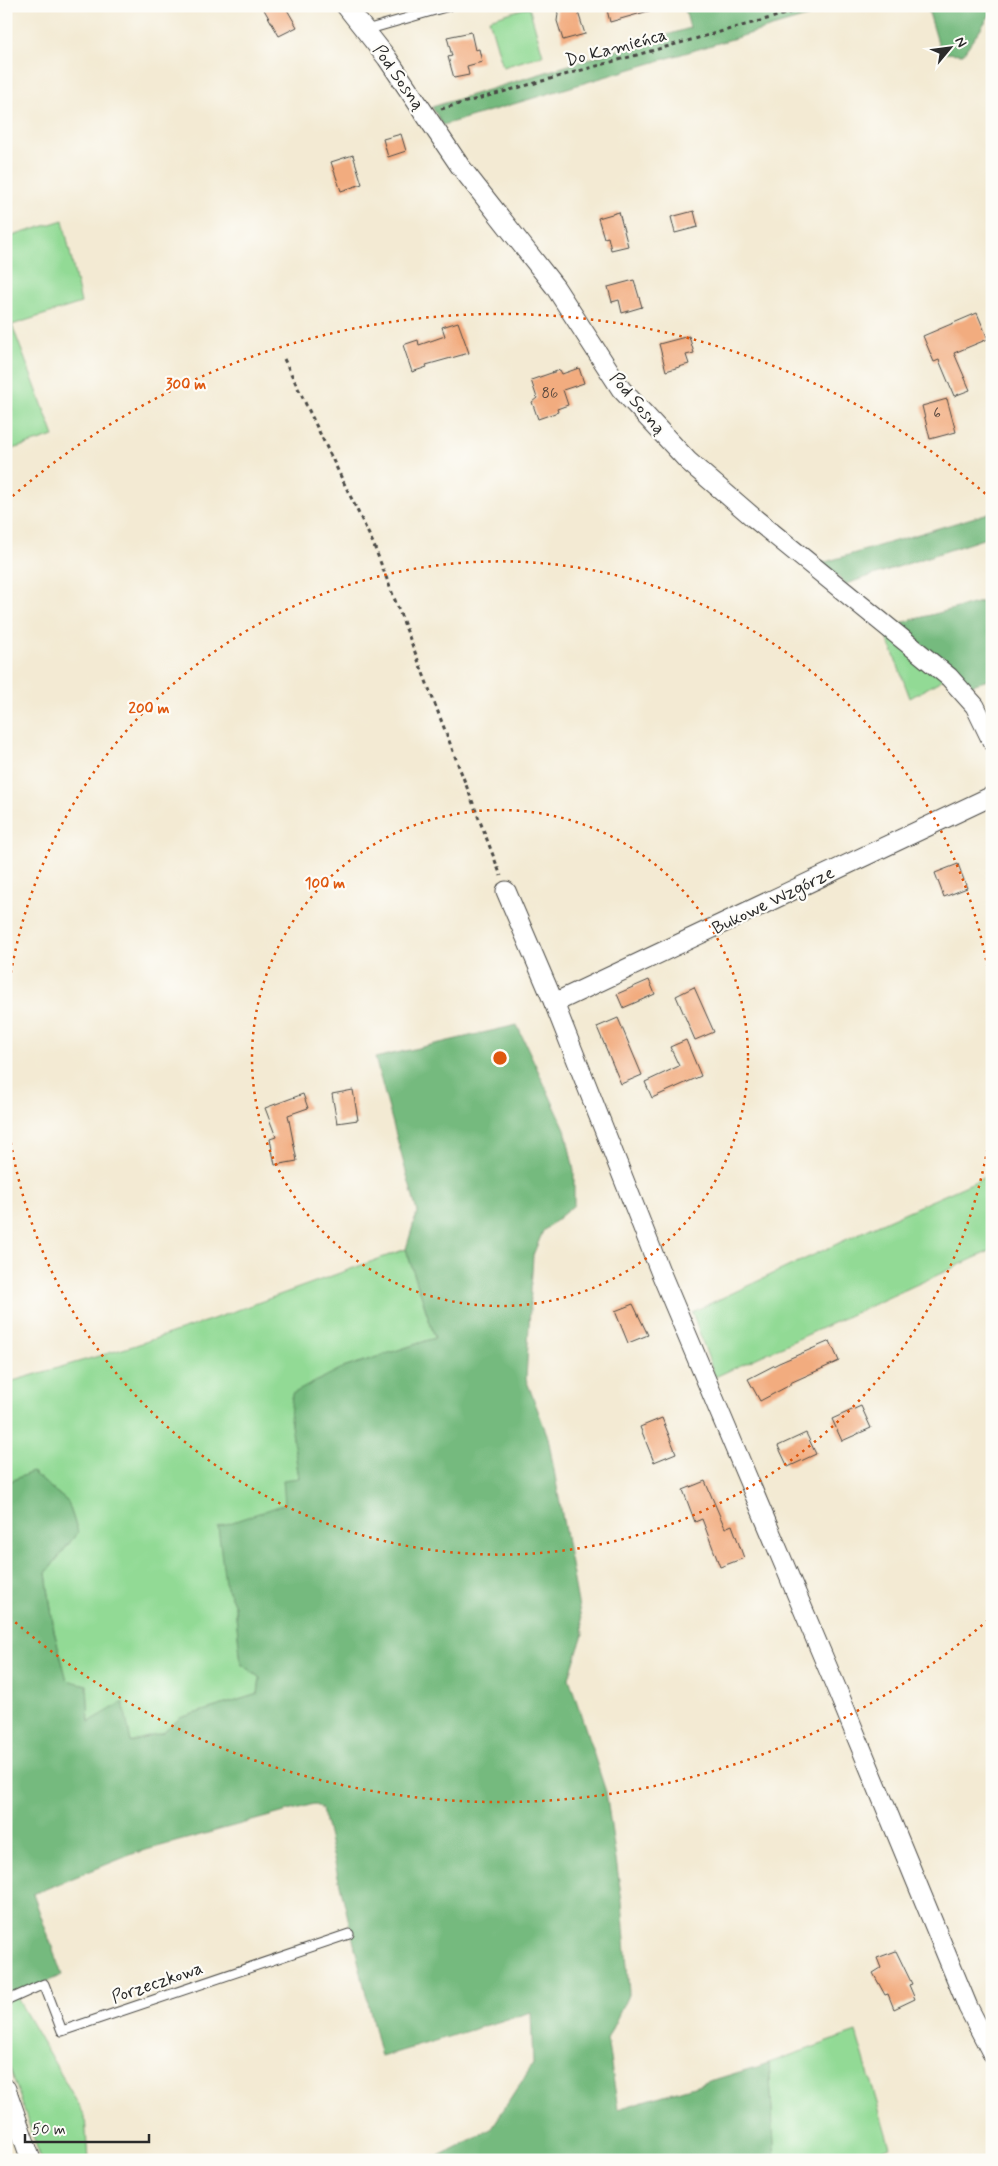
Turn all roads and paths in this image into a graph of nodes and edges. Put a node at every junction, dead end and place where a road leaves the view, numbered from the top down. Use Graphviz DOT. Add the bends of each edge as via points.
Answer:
graph roads {
  1 [pos="346,6"];
  2 [pos="449,6"];
  3 [pos="814,6"];
  4 [pos="365,30"];
  5 [pos="425,114"];
  6 [pos="284,359"];
  7 [pos="992,741"];
  8 [pos="992,796"];
  9 [pos="506,891"];
  10 [pos="554,1003"];
  11 [pos="349,1934"];
  12 [pos="6,2001"];
  13 [pos="992,2053"];
  14 [pos="6,2089"];
  15 [pos="31,2160"];
  1 -- 4 [label="street, Pod Sosną"];
  2 -- 4 [label="lane"];
  3 -- 5 [label="path, Do Kamieńca"];
  4 -- 5 [label="street, Pod Sosną"];
  5 -- 7 [label="street, Pod Sosną" via="460,166 555,287 621,389 688,462 949,677 976,706"];
  6 -- 9 [label="path" via="373,543"];
  8 -- 10 [label="street, Bukowe Wzgórze"];
  9 -- 10 [label="street"];
  10 -- 13 [label="street" via="660,1271 968,2007"];
  11 -- 12 [label="lane, Porzeczkowa" via="62,2031 44,1984"];
  14 -- 15 [label="street"];
}
